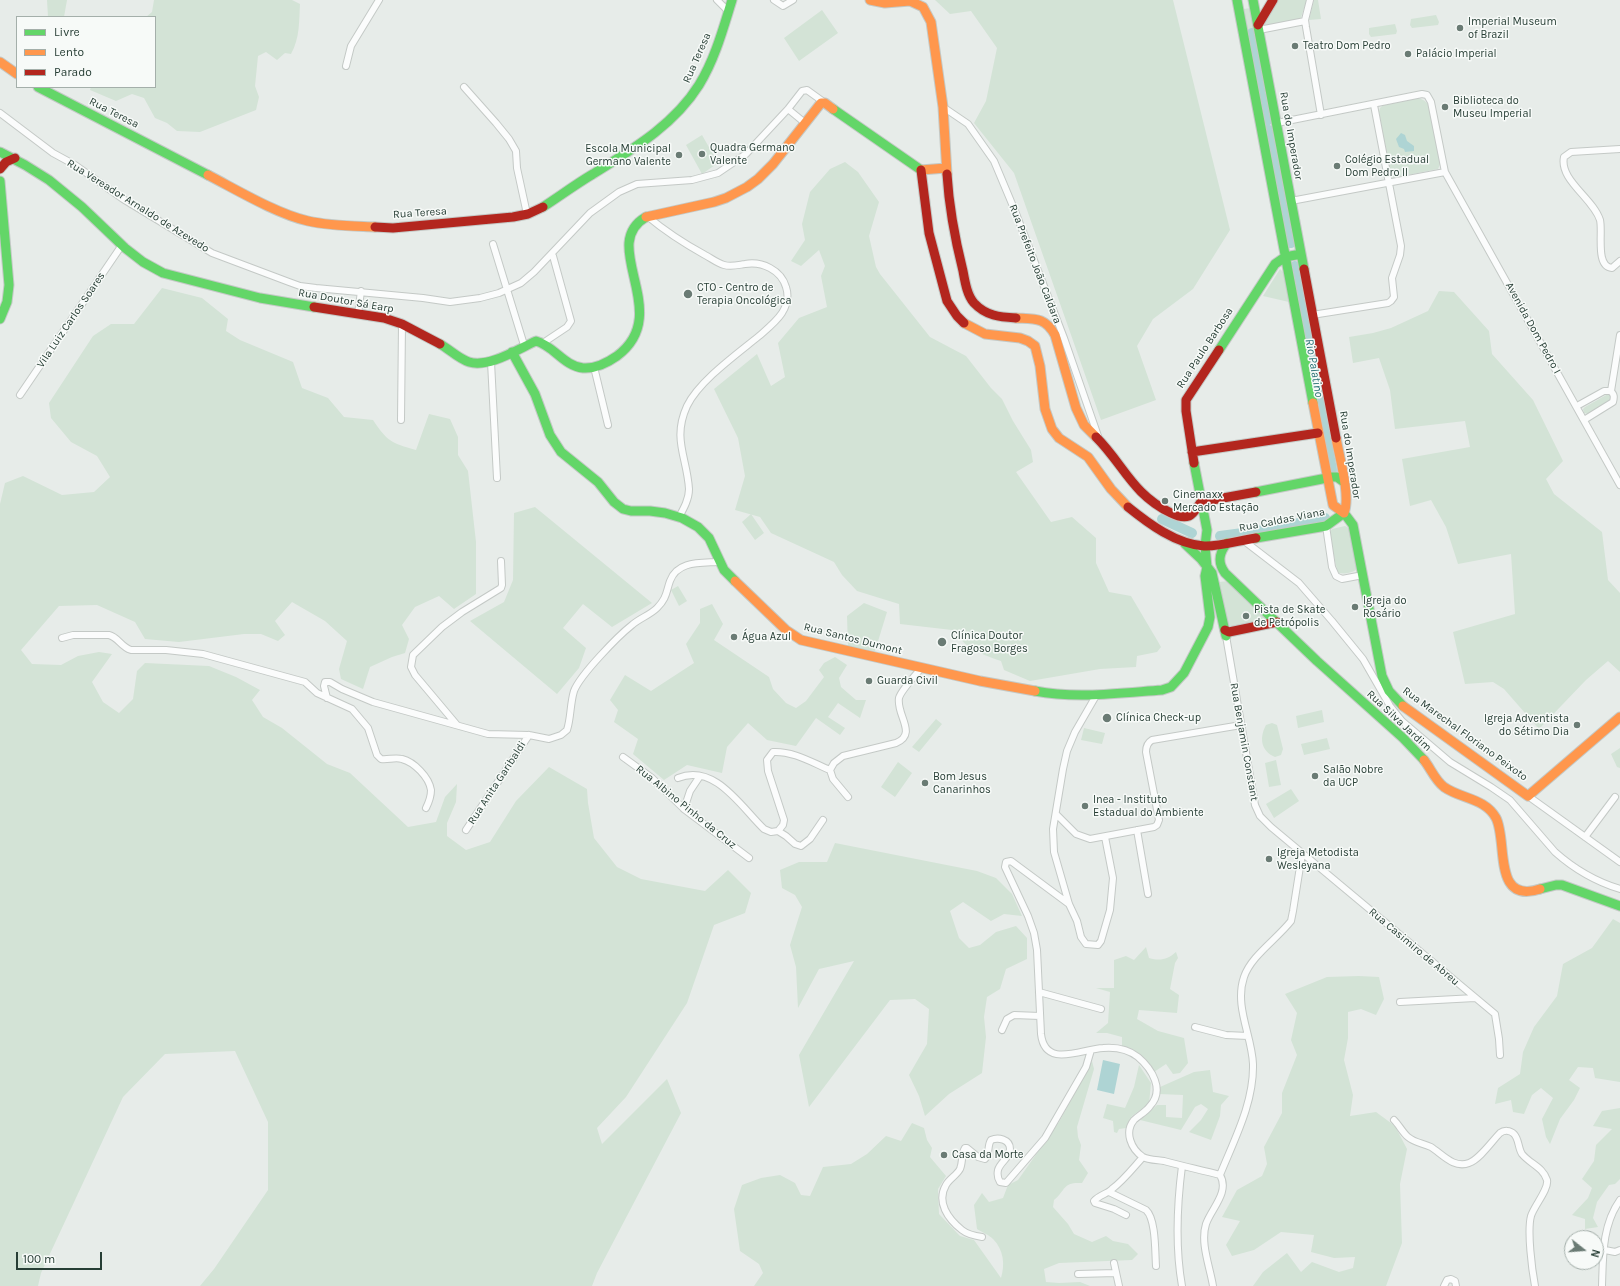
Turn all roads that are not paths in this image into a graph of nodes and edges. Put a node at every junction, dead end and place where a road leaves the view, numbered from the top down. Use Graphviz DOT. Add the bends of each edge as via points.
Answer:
graph roads {
  1 [pos="379,0"];
  2 [pos="717,0"];
  3 [pos="732,0"];
  4 [pos="774,0"];
  5 [pos="793,0"];
  6 [pos="870,0"];
  7 [pos="1273,0"];
  8 [pos="1310,0"];
  9 [pos="1255,1"];
  10 [pos="1238,3"];
  11 [pos="728,11"];
  12 [pos="1305,21"];
  13 [pos="1259,28"];
  14 [pos="0,62"];
  15 [pos="346,66"];
  16 [pos="16,73"];
  17 [pos="464,87"];
  18 [pos="40,88"];
  19 [pos="822,101"];
  20 [pos="1374,105"];
  21 [pos="943,107"];
  22 [pos="788,109"];
  23 [pos="0,112"];
  24 [pos="1321,115"];
  25 [pos="805,123"];
  26 [pos="1277,124"];
  27 [pos="1620,149"];
  28 [pos="0,152"];
  29 [pos="15,158"];
  30 [pos="946,168"];
  31 [pos="0,169"];
  32 [pos="921,170"];
  33 [pos="1445,172"];
  34 [pos="0,181"];
  35 [pos="1389,182"];
  36 [pos="1291,200"];
  37 [pos="527,214"];
  38 [pos="647,216"];
  39 [pos="493,244"];
  40 [pos="122,245"];
  41 [pos="1301,254"];
  42 [pos="553,256"];
  43 [pos="1285,257"];
  44 [pos="1620,261"];
  45 [pos="507,289"];
  46 [pos="361,291"];
  47 [pos="358,314"];
  48 [pos="1312,315"];
  49 [pos="0,319"];
  50 [pos="402,324"];
  51 [pos="1620,335"];
  52 [pos="523,341"];
  53 [pos="543,343"];
  54 [pos="512,352"];
  55 [pos="491,362"];
  56 [pos="594,367"];
  57 [pos="1611,391"];
  58 [pos="20,395"];
  59 [pos="1577,406"];
  60 [pos="402,420"];
  61 [pos="1584,420"];
  62 [pos="608,425"];
  63 [pos="1318,433"];
  64 [pos="1099,440"];
  65 [pos="1192,452"];
  66 [pos="1342,470"];
  67 [pos="1327,476"];
  68 [pos="497,478"];
  69 [pos="1344,482"];
  70 [pos="1620,485"];
  71 [pos="1202,502"];
  72 [pos="1344,513"];
  73 [pos="679,517"];
  74 [pos="1326,526"];
  75 [pos="1207,530"];
  76 [pos="1181,540"];
  77 [pos="1243,540"];
  78 [pos="1224,543"];
  79 [pos="1205,546"];
  80 [pos="501,561"];
  81 [pos="718,562"];
  82 [pos="1207,567"];
  83 [pos="1223,571"];
  84 [pos="1363,575"];
  85 [pos="1214,580"];
  86 [pos="1277,622"];
  87 [pos="1227,632"];
  88 [pos="62,638"];
  89 [pos="922,667"];
  90 [pos="1097,694"];
  91 [pos="327,698"];
  92 [pos="1620,717"];
  93 [pos="457,725"];
  94 [pos="1241,725"];
  95 [pos="529,735"];
  96 [pos="623,757"];
  97 [pos="830,770"];
  98 [pos="700,776"];
  99 [pos="678,778"];
  100 [pos="1528,796"];
  101 [pos="848,797"];
  102 [pos="1615,797"];
  103 [pos="426,808"];
  104 [pos="684,808"];
  105 [pos="1056,814"];
  106 [pos="823,820"];
  107 [pos="466,830"];
  108 [pos="1137,830"];
  109 [pos="778,831"];
  110 [pos="1105,837"];
  111 [pos="1585,837"];
  112 [pos="1302,854"];
  113 [pos="749,858"];
  114 [pos="1620,862"];
  115 [pos="1620,889"];
  116 [pos="1148,894"];
  117 [pos="1070,904"];
  118 [pos="1620,906"];
  119 [pos="1039,992"];
  120 [pos="1474,998"];
  121 [pos="1400,1002"];
  122 [pos="1101,1009"];
  123 [pos="1040,1016"];
  124 [pos="1195,1027"];
  125 [pos="1002,1030"];
  126 [pos="1248,1036"];
  127 [pos="1091,1050"];
  128 [pos="1500,1055"];
  129 [pos="1394,1120"];
  130 [pos="1144,1157"];
  131 [pos="1182,1166"];
  132 [pos="1220,1175"];
  133 [pos="1109,1192"];
  134 [pos="1620,1200"];
  135 [pos="1126,1215"];
  136 [pos="982,1237"];
  137 [pos="1605,1250"];
  138 [pos="1620,1250"];
  139 [pos="1114,1263"];
  140 [pos="1156,1266"];
  141 [pos="1116,1273"];
  142 [pos="1078,1274"];
  143 [pos="1118,1286"];
  144 [pos="1182,1286"];
  145 [pos="1213,1286"];
  146 [pos="1444,1286"];
  147 [pos="1456,1286"];
  148 [pos="1535,1286"];
  149 [pos="1602,1286"];
  1 -- 15 [label="street" via="352,46"];
  2 -- 11 [label="street"];
  3 -- 11 [label="main road, Rua Teresa"];
  4 -- 5 [label="street" via="783,6"];
  6 -- 21 [label="main road" via="885,3 910,1 920,4 925,10 931,22"];
  7 -- 13 [label="main road"];
  8 -- 12 [label="street"];
  9 -- 10 [label="main road"];
  9 -- 13 [label="main road, Rua do Imperador"];
  10 -- 43 [label="main road, Rua do Imperador"];
  11 -- 37 [label="main road, Rua Teresa" via="700,84 667,124 636,147 552,201"];
  12 -- 13 [label="street"];
  12 -- 24 [label="street"];
  13 -- 26 [label="main road, Rua do Imperador"];
  14 -- 16 [label="main road"];
  17 -- 37 [label="street" via="516,150 517,168"];
  18 -- 37 [label="main road, Rua Teresa" via="283,212 307,221 393,228"];
  19 -- 22 [label="street, Rua Vereador Arnaldo de Azevedo" via="805,90"];
  19 -- 25 [label="main road"];
  19 -- 32 [label="main road"];
  20 -- 24 [label="street"];
  20 -- 33 [label="street, Avenida Dom Pedro I" via="1427,95 1431,102"];
  20 -- 35 [label="street"];
  21 -- 30 [label="main road"];
  21 -- 64 [label="street, Rua Prefeito João Caldara" via="968,124 994,161 1064,338"];
  22 -- 25 [label="street"];
  22 -- 45 [label="street, Rua Vereador Arnaldo de Azevedo" via="746,154 718,172 692,180 637,184 619,192 582,220 534,272 521,283"];
  23 -- 46 [label="street, Rua Vereador Arnaldo de Azevedo" via="53,153 212,253 300,286"];
  24 -- 26 [label="street"];
  25 -- 38 [label="main road" via="764,173 749,186 724,198 698,206"];
  26 -- 36 [label="main road, Rua do Imperador"];
  27 -- 44 [label="street" via="1571,152 1563,161 1566,173 1573,184 1592,204 1597,214 1602,232 1601,254 1604,264 1612,268"];
  28 -- 29 [label="main road, Rua Doutor Sá Earp"];
  29 -- 31 [label="main road" via="7,160"];
  29 -- 40 [label="main road, Rua Doutor Sá Earp" via="37,172 90,215"];
  30 -- 32 [label="main road"];
  30 -- 64 [label="main road" via="955,241 968,293 974,304 997,317 1039,319 1050,326 1079,414 1084,425"];
  32 -- 76 [label="main road" via="929,233 946,301 952,311 959,320 979,332 1023,339 1035,346 1044,404 1057,437 1085,454 1111,490 1140,517"];
  33 -- 35 [label="street"];
  33 -- 59 [label="street, Avenida Dom Pedro I"];
  34 -- 49 [label="main road" via="9,285 7,302"];
  35 -- 36 [label="street"];
  35 -- 48 [label="street" via="1399,234 1400,254 1393,273 1395,294 1391,301"];
  36 -- 41 [label="main road, Rua do Imperador"];
  38 -- 56 [label="main road" via="638,222 631,232 628,243 640,314 635,339 608,363"];
  38 -- 73 [label="street" via="687,245 724,264 758,264 771,268 785,283 788,294 786,306 770,327 715,373 698,390 688,405 680,432 689,489 687,503"];
  39 -- 45 [label="street"];
  40 -- 47 [label="main road, Rua Doutor Sá Earp" via="150,267 163,273 260,298"];
  40 -- 58 [label="street, Vila Luiz Carlos Soares"];
  41 -- 43 [label="main road"];
  41 -- 48 [label="main road, Rua do Imperador"];
  42 -- 53 [label="street" via="571,321 570,325"];
  43 -- 63 [label="main road, Rua do Imperador"];
  43 -- 65 [label="main road, Rua Paulo Barbosa" via="1268,273 1186,400"];
  45 -- 46 [label="street, Rua Vereador Arnaldo de Azevedo" via="480,298 450,302"];
  45 -- 52 [label="street"];
  46 -- 47 [label="street"];
  47 -- 50 [label="main road, Rua Doutor Sá Earp"];
  48 -- 66 [label="main road, Rua do Imperador"];
  50 -- 55 [label="main road, Rua Doutor Sá Earp" via="431,338 469,362"];
  50 -- 60 [label="street"];
  51 -- 57 [label="street"];
  52 -- 53 [label="main road, Rua Doutor Sá Earp"];
  52 -- 54 [label="main road, Rua Doutor Sá Earp"];
  53 -- 56 [label="main road" via="571,364 583,368"];
  54 -- 55 [label="main road, Rua Doutor Sá Earp"];
  54 -- 73 [label="main road, Rua Santos Dumont" via="535,394 557,448 570,461 599,483 620,507 632,511 664,512"];
  55 -- 68 [label="street"];
  56 -- 62 [label="street"];
  57 -- 59 [label="street" via="1604,391"];
  57 -- 61 [label="street" via="1614,396 1612,402"];
  59 -- 61 [label="street, Avenida Dom Pedro I"];
  61 -- 70 [label="street, Avenida Dom Pedro I"];
  63 -- 65 [label="main road"];
  63 -- 67 [label="main road, Rua do Imperador"];
  64 -- 71 [label="main road" via="1134,487 1164,511 1185,517 1191,515"];
  65 -- 71 [label="main road, Rua Paulo Barbosa"];
  66 -- 67 [label="main road"];
  66 -- 69 [label="main road, Rua do Imperador"];
  67 -- 69 [label="main road" via="1337,477"];
  67 -- 71 [label="main road"];
  67 -- 72 [label="main road, Rua do Imperador" via="1333,505"];
  69 -- 72 [label="main road, Rua do Imperador"];
  71 -- 75 [label="main road, Rua Paulo Barbosa"];
  72 -- 74 [label="main road, Rua Caldas Viana"];
  72 -- 84 [label="main road, Rua Marechal Floriano Peixoto" via="1353,525"];
  73 -- 81 [label="main road, Rua Santos Dumont" via="708,537"];
  74 -- 77 [label="main road, Rua Caldas Viana"];
  74 -- 84 [label="street" via="1332,567 1336,576 1342,579"];
  75 -- 78 [label="main road" via="1214,539"];
  75 -- 79 [label="main road, Rua Paulo Barbosa"];
  76 -- 79 [label="main road"];
  76 -- 82 [label="main road"];
  77 -- 78 [label="main road, Rua Caldas Viana"];
  77 -- 115 [label="street" via="1299,583 1363,659 1390,706 1402,721 1450,762 1492,786 1510,800 1563,859 1601,882"];
  78 -- 79 [label="main road, Rua Caldas Viana"];
  78 -- 83 [label="main road" via="1218,560"];
  79 -- 82 [label="main road, Rua Paulo Barbosa"];
  80 -- 93 [label="street" via="501,588 442,627 412,655 411,667 415,675"];
  81 -- 89 [label="main road, Rua Santos Dumont" via="786,630 801,640"];
  81 -- 95 [label="street" via="689,564 678,568 660,605 631,625 590,668 574,691 567,730 549,739"];
  82 -- 83 [label="main road" via="1217,566"];
  82 -- 85 [label="main road"];
  82 -- 90 [label="main road, Rua Santos Dumont" via="1205,576 1209,623 1177,682 1162,690"];
  83 -- 85 [label="main road" via="1217,574"];
  83 -- 86 [label="main road, Rua Silva Jardim"];
  84 -- 100 [label="main road, Rua Marechal Floriano Peixoto" via="1382,676 1390,694 1397,702"];
  85 -- 87 [label="main road"];
  86 -- 87 [label="main road"];
  86 -- 118 [label="main road, Rua Silva Jardim" via="1412,747 1440,783 1450,791 1489,809 1499,828 1504,871 1514,887 1533,892 1562,885"];
  87 -- 94 [label="street, Rua Benjamin Constant"];
  88 -- 91 [label="street" via="104,634 113,636 131,650 203,654 306,682 317,693"];
  89 -- 90 [label="main road, Rua Santos Dumont" via="1030,692 1062,695"];
  89 -- 97 [label="street" via="899,697 899,706 907,732 904,740 843,756"];
  90 -- 105 [label="street" via="1067,751"];
  91 -- 93 [label="street" via="324,686 325,682 330,682 373,702"];
  91 -- 103 [label="street" via="352,709 363,720 378,757 409,761 425,777 431,792"];
  92 -- 100 [label="main road"];
  93 -- 95 [label="street" via="488,734"];
  94 -- 108 [label="street" via="1149,742 1146,752 1159,820 1154,827"];
  94 -- 112 [label="street, Rua Benjamin Constant" via="1257,810 1271,827"];
  95 -- 107 [label="street, Rua Anita Garibaldi"];
  96 -- 104 [label="street, Rua Albino Pinho da Cruz" via="652,778"];
  97 -- 101 [label="street" via="833,779"];
  97 -- 109 [label="street" via="796,755 782,752 773,752 770,755 767,760 768,771 784,820"];
  98 -- 99 [label="street" via="686,775"];
  98 -- 104 [label="street" via="690,791"];
  98 -- 109 [label="street" via="724,788 764,829"];
  100 -- 111 [label="street, Rua Marechal Floriano Peixoto"];
  102 -- 111 [label="street"];
  104 -- 113 [label="street, Rua Albino Pinho da Cruz"];
  105 -- 110 [label="street" via="1076,834 1090,839"];
  105 -- 117 [label="street" via="1053,829 1054,852"];
  106 -- 109 [label="street" via="801,846"];
  108 -- 110 [label="street"];
  108 -- 116 [label="street"];
  110 -- 117 [label="street" via="1113,884 1110,910 1098,945 1086,944 1081,937"];
  111 -- 114 [label="street, Rua Marechal Floriano Peixoto"];
  112 -- 120 [label="street, Rua Casimiro de Abreu"];
  112 -- 126 [label="street" via="1291,921 1248,968 1244,978 1243,1012"];
  117 -- 119 [label="street" via="1011,861 1006,862 1004,868 1034,933"];
  119 -- 122 [label="street"];
  119 -- 123 [label="street"];
  120 -- 121 [label="street"];
  120 -- 128 [label="street, Rua Casimiro de Abreu" via="1495,1014"];
  123 -- 125 [label="street" via="1014,1015 1007,1019"];
  123 -- 127 [label="street" via="1042,1040 1048,1050 1059,1055"];
  124 -- 126 [label="street"];
  126 -- 132 [label="street" via="1253,1066 1250,1091 1246,1110"];
  127 -- 130 [label="street" via="1114,1048 1131,1052 1144,1064 1155,1080 1157,1088 1154,1101 1134,1121 1129,1138"];
  127 -- 136 [label="street" via="1086,1066 1045,1138 1006,1183 1000,1182 997,1174 1009,1156 1008,1142 1000,1138 991,1140 985,1159 980,1159 968,1148 962,1152 959,1170 946,1184 942,1204 962,1231"];
  129 -- 148 [label="street" via="1411,1139 1462,1165 1469,1164 1479,1156 1503,1131 1514,1134 1521,1153 1540,1169 1547,1180 1546,1190 1537,1201 1530,1221"];
  130 -- 131 [label="street"];
  130 -- 133 [label="street"];
  131 -- 132 [label="street"];
  131 -- 144 [label="street" via="1178,1204 1179,1268"];
  132 -- 145 [label="street" via="1222,1194 1206,1223 1204,1235"];
  133 -- 135 [label="street" via="1097,1198 1095,1203"];
  133 -- 140 [label="street" via="1150,1214"];
  134 -- 137 [label="street" via="1609,1223"];
  137 -- 138 [label="street"];
  137 -- 149 [label="street"];
  139 -- 141 [label="street"];
  141 -- 142 [label="street"];
  141 -- 143 [label="street"];
  146 -- 147 [label="street" via="1447,1280 1451,1279 1455,1281"];
}
